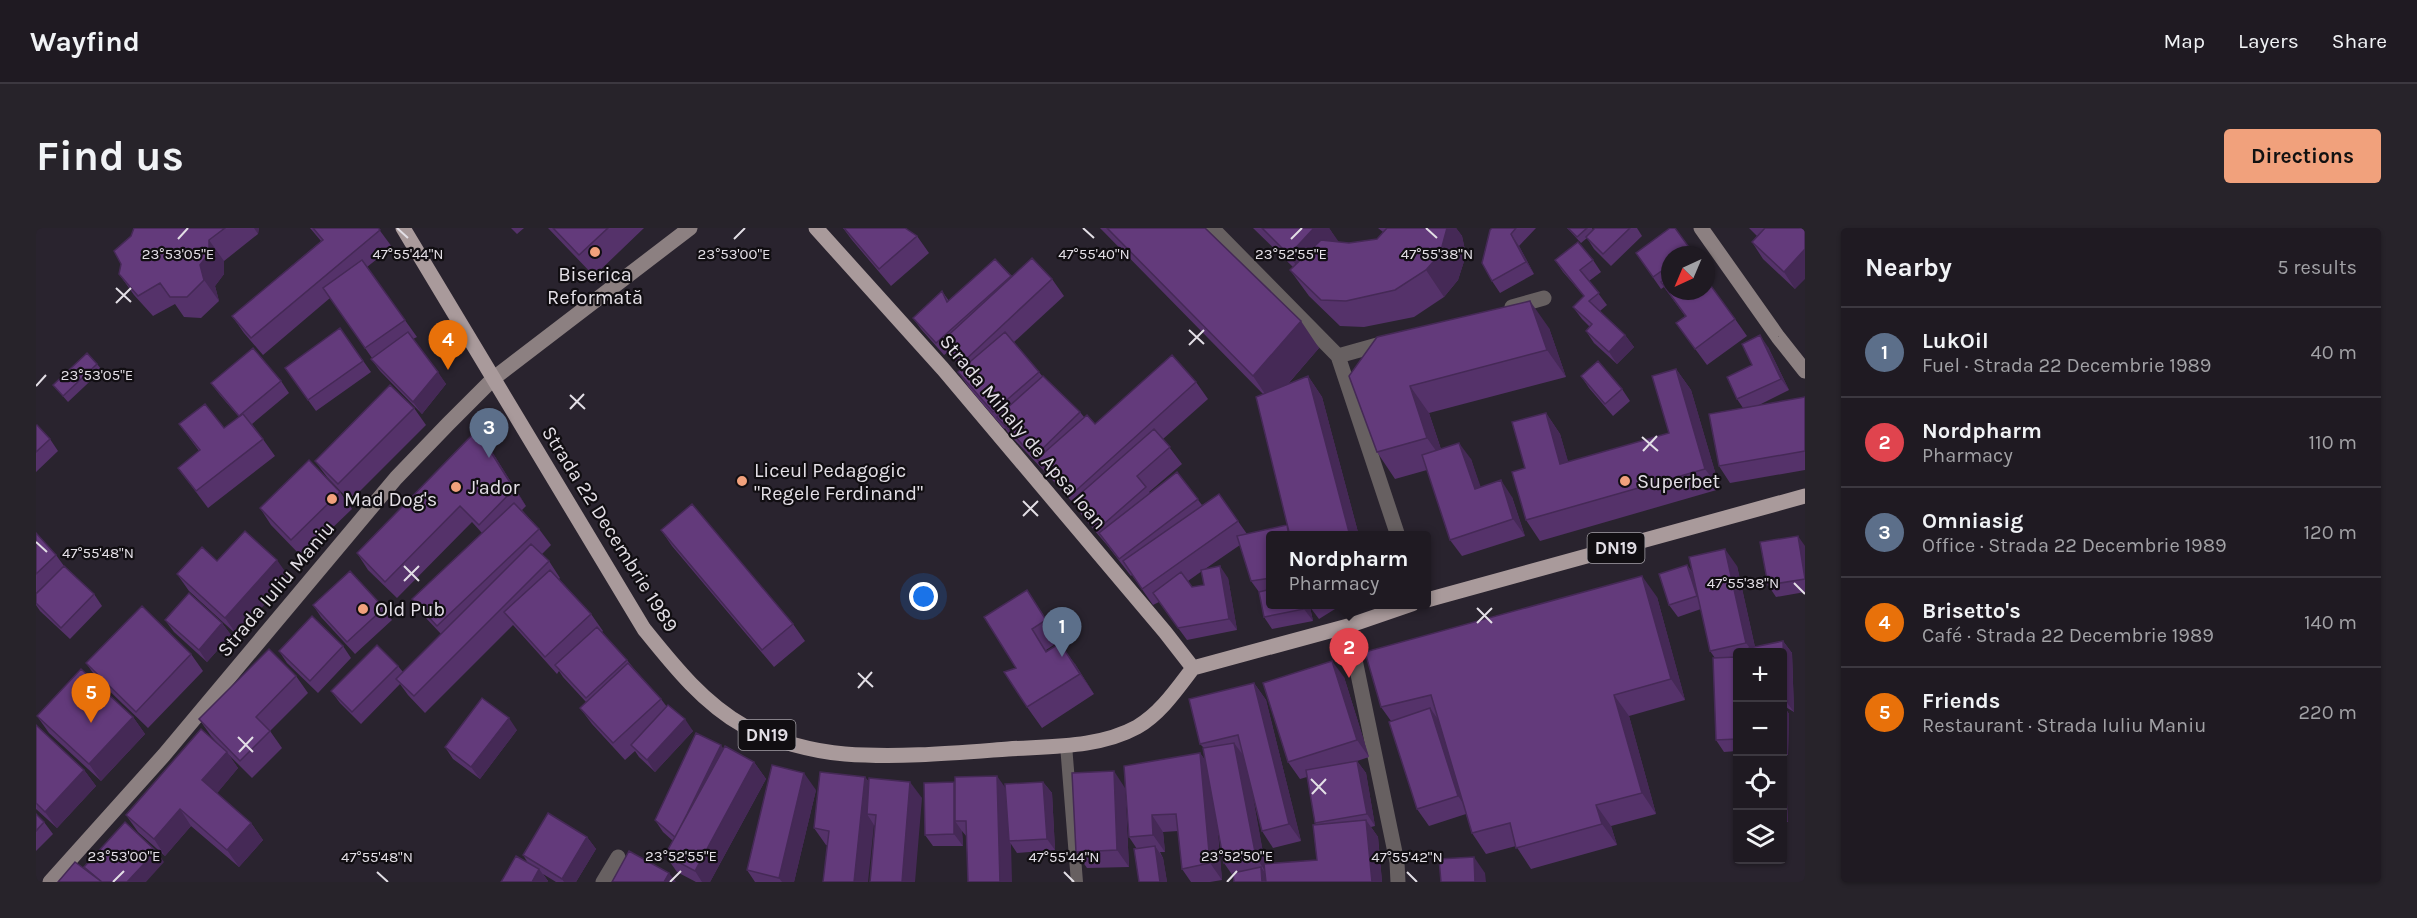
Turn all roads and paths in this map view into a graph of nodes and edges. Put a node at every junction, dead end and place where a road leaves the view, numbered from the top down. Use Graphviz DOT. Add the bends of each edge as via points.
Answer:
graph roads {
  1 [pos="403,228"];
  2 [pos="690,228"];
  3 [pos="816,228"];
  4 [pos="1212,228"];
  5 [pos="1701,228"];
  6 [pos="1544,298"];
  7 [pos="1498,311"];
  8 [pos="1407,337"];
  9 [pos="1338,356"];
  10 [pos="1805,371"];
  11 [pos="494,378"];
  12 [pos="1805,496"];
  13 [pos="1396,531"];
  14 [pos="1431,599"];
  15 [pos="1397,609"];
  16 [pos="1348,626"];
  17 [pos="1193,668"];
  18 [pos="1066,745"];
  19 [pos="618,857"];
  20 [pos="50,882"];
  21 [pos="603,882"];
  22 [pos="1077,882"];
  23 [pos="1398,882"];
  1 -- 11 [label="main road, Strada 22 Decembrie 1989 / DN19"];
  2 -- 11 [label="main road, Strada Iuliu Maniu"];
  3 -- 17 [label="main road, Strada Mihaly de Apsa Ioan" via="943,369"];
  4 -- 9 [label="street"];
  5 -- 10 [label="main road"];
  6 -- 7 [label="street"];
  8 -- 9 [label="street"];
  9 -- 13 [label="street"];
  11 -- 18 [label="main road, Strada 22 Decembrie 1989 / DN19" via="644,629 679,672 718,709 746,727 806,747 844,754 933,754"];
  11 -- 20 [label="main road, Strada Iuliu Maniu" via="396,478 164,755"];
  12 -- 14 [label="main road, DN19"];
  15 -- 16 [label="main road"];
  16 -- 17 [label="main road"];
  16 -- 23 [label="street"];
  17 -- 18 [label="main road, Strada 22 Decembrie 1989 / DN19" via="1166,704 1138,727 1112,738"];
  18 -- 22 [label="lane"];
  19 -- 21 [label="street"];
}
